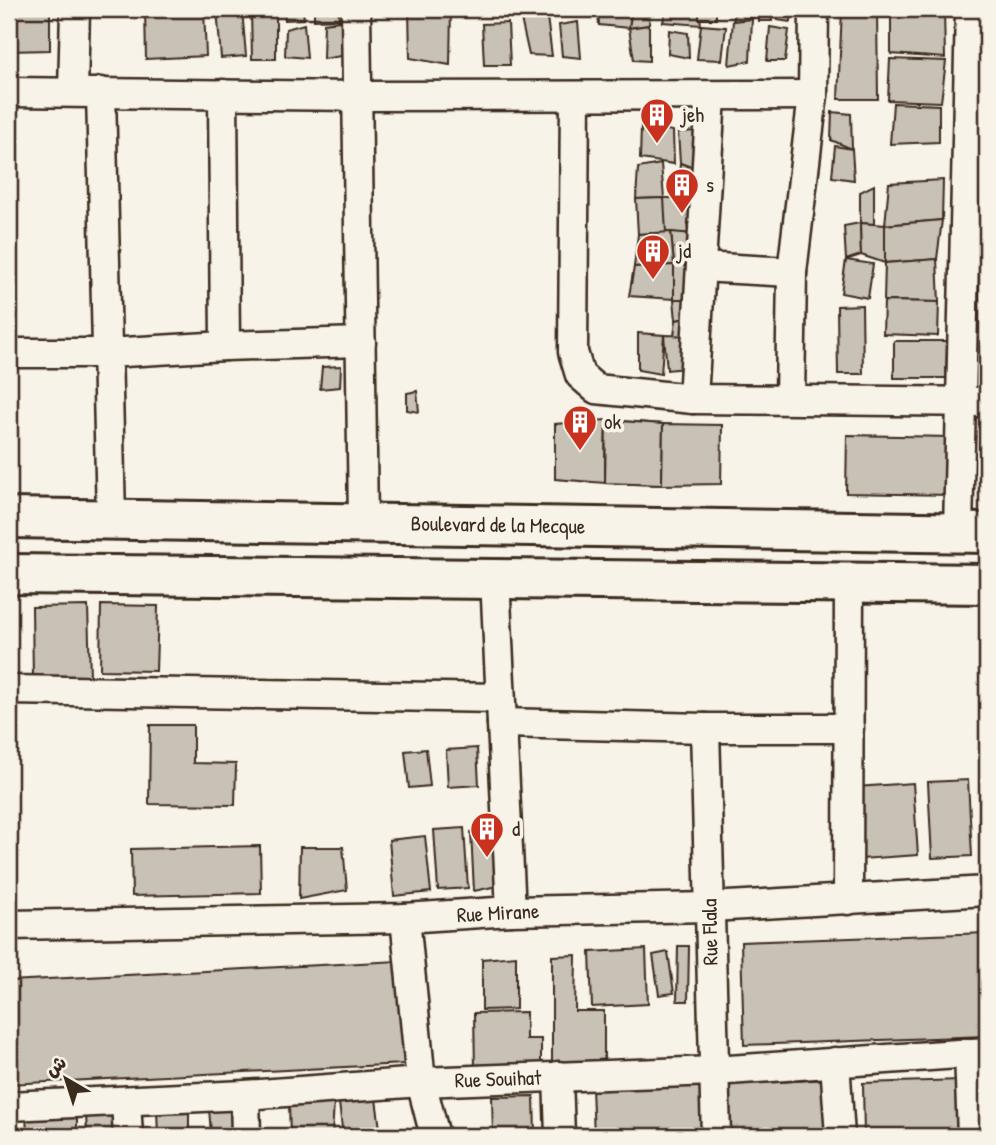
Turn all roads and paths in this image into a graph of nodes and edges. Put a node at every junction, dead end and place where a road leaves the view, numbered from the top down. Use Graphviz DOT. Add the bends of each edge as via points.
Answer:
graph roads {
  1 [pos="75,9"];
  2 [pos="356,9"];
  3 [pos="814,9"];
  4 [pos="970,9"];
  5 [pos="978,69"];
  6 [pos="9,92"];
  7 [pos="87,92"];
  8 [pos="223,94"];
  9 [pos="813,95"];
  10 [pos="358,96"];
  11 [pos="575,96"];
  12 [pos="711,96"];
  13 [pos="701,267"];
  14 [pos="792,272"];
  15 [pos="361,342"];
  16 [pos="225,346"];
  17 [pos="9,352"];
  18 [pos="107,353"];
  19 [pos="694,399"];
  20 [pos="790,399"];
  21 [pos="974,401"];
  22 [pos="9,518"];
  23 [pos="111,519"];
  24 [pos="363,523"];
  25 [pos="973,532"];
  26 [pos="9,574"];
  27 [pos="495,578"];
  28 [pos="849,582"];
  29 [pos="987,584"];
  30 [pos="9,690"];
  31 [pos="501,711"];
  32 [pos="705,728"];
  33 [pos="849,728"];
  34 [pos="987,891"];
  35 [pos="848,900"];
  36 [pos="710,907"];
  37 [pos="511,911"];
  38 [pos="405,918"];
  39 [pos="9,925"];
  40 [pos="978,1053"];
  41 [pos="835,1062"];
  42 [pos="714,1071"];
  43 [pos="558,1076"];
  44 [pos="421,1082"];
  45 [pos="245,1095"];
  46 [pos="126,1101"];
  47 [pos="9,1106"];
  48 [pos="128,1136"];
  49 [pos="246,1136"];
  50 [pos="435,1136"];
  51 [pos="560,1136"];
  52 [pos="716,1136"];
  53 [pos="840,1136"];
  54 [pos="972,1136"];
  1 -- 7 [label="street"];
  2 -- 10 [label="street"];
  3 -- 9 [label="street"];
  4 -- 5 [label="street"];
  5 -- 21 [label="street"];
  6 -- 7 [label="street"];
  7 -- 8 [label="street"];
  7 -- 18 [label="street"];
  8 -- 10 [label="street"];
  8 -- 16 [label="street"];
  9 -- 12 [label="street"];
  9 -- 14 [label="street"];
  10 -- 11 [label="street"];
  10 -- 15 [label="street"];
  11 -- 12 [label="street"];
  11 -- 19 [label="street" via="573,352 580,375 596,389"];
  12 -- 13 [label="street"];
  13 -- 14 [label="street"];
  13 -- 19 [label="street"];
  14 -- 20 [label="street"];
  15 -- 16 [label="street"];
  15 -- 24 [label="street"];
  16 -- 18 [label="street"];
  17 -- 18 [label="street"];
  18 -- 23 [label="street"];
  19 -- 20 [label="street"];
  20 -- 21 [label="street"];
  21 -- 25 [label="street"];
  22 -- 23 [label="main road, Boulevard de la Mecque"];
  23 -- 24 [label="main road, Boulevard de la Mecque"];
  24 -- 25 [label="main road, Boulevard de la Mecque"];
  26 -- 27 [label="main road"];
  27 -- 28 [label="main road"];
  27 -- 31 [label="street"];
  28 -- 29 [label="main road"];
  28 -- 33 [label="street"];
  30 -- 31 [label="street"];
  31 -- 32 [label="street"];
  31 -- 37 [label="street"];
  32 -- 33 [label="street"];
  32 -- 36 [label="street, Rue Flala"];
  33 -- 35 [label="street"];
  34 -- 35 [label="street, Rue Mirane"];
  35 -- 36 [label="street, Rue Mirane"];
  36 -- 37 [label="street, Rue Mirane"];
  36 -- 42 [label="street, Rue Flala"];
  37 -- 38 [label="street, Rue Mirane"];
  38 -- 39 [label="street, Rue Mirane"];
  38 -- 44 [label="street"];
  40 -- 41 [label="street, Rue Souihat"];
  40 -- 54 [label="street"];
  41 -- 42 [label="street, Rue Souihat"];
  41 -- 53 [label="street"];
  42 -- 43 [label="street, Rue Souihat"];
  42 -- 52 [label="street, Rue Flala"];
  43 -- 44 [label="street, Rue Souihat"];
  43 -- 51 [label="street"];
  44 -- 45 [label="street, Rue Souihat"];
  44 -- 50 [label="street"];
  45 -- 46 [label="street, Rue Souihat"];
  45 -- 49 [label="street"];
  46 -- 47 [label="street, Rue Souihat"];
  46 -- 48 [label="street"];
}
